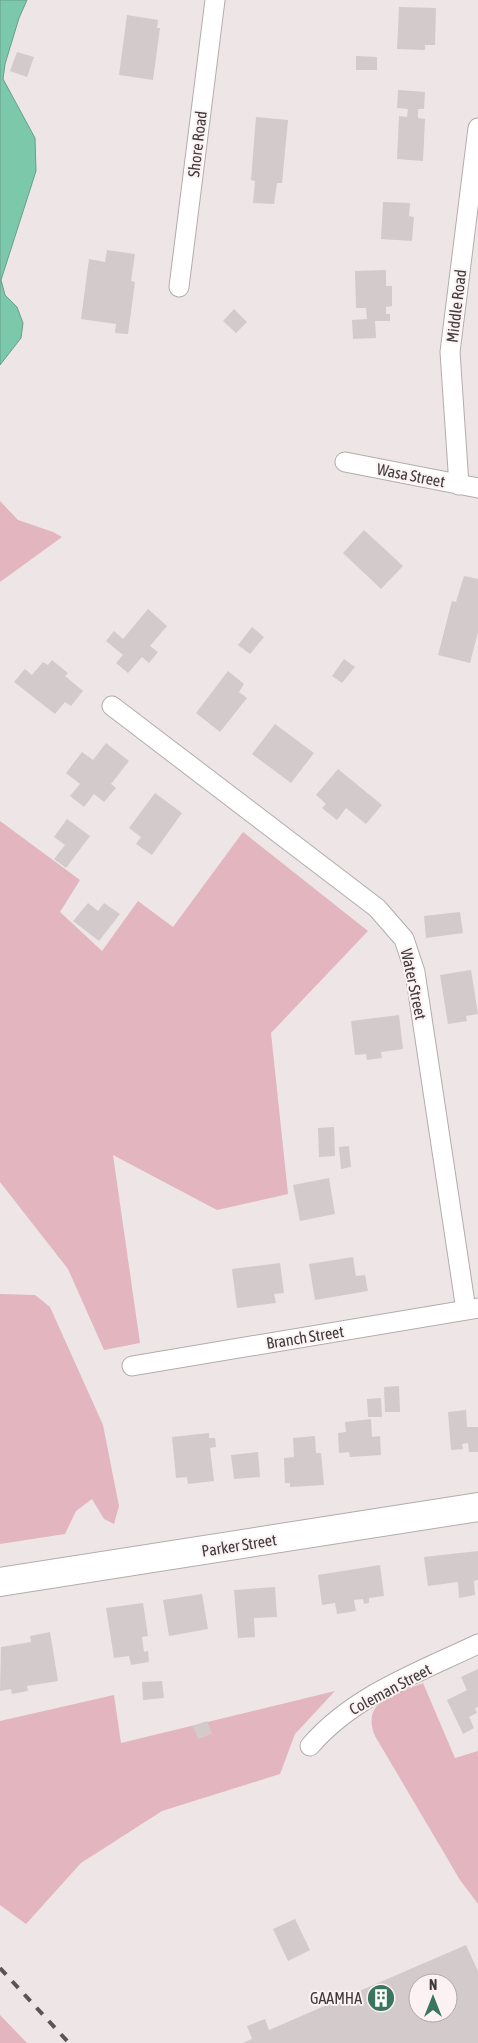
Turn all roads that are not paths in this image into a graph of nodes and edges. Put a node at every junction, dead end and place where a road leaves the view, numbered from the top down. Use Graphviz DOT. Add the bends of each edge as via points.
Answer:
graph roads {
  1 [pos="215,0"];
  2 [pos="478,128"];
  3 [pos="179,287"];
  4 [pos="345,462"];
  5 [pos="459,485"];
  6 [pos="478,488"];
  7 [pos="112,706"];
  8 [pos="472,1309"];
  9 [pos="132,1366"];
  10 [pos="478,1507"];
  11 [pos="0,1582"];
  12 [pos="478,1644"];
  13 [pos="310,1746"];
  1 -- 3 [label="street, Shore Road"];
  2 -- 5 [label="street, Middle Road" via="450,352"];
  4 -- 5 [label="street, Wasa Street"];
  5 -- 6 [label="street, Wasa Street"];
  7 -- 8 [label="street, Water Street" via="377,908 404,939 415,972"];
  8 -- 9 [label="street, Branch Street"];
  10 -- 11 [label="main road, Parker Street"];
  12 -- 13 [label="street, Coleman Street" via="371,1696 325,1729"];
}
